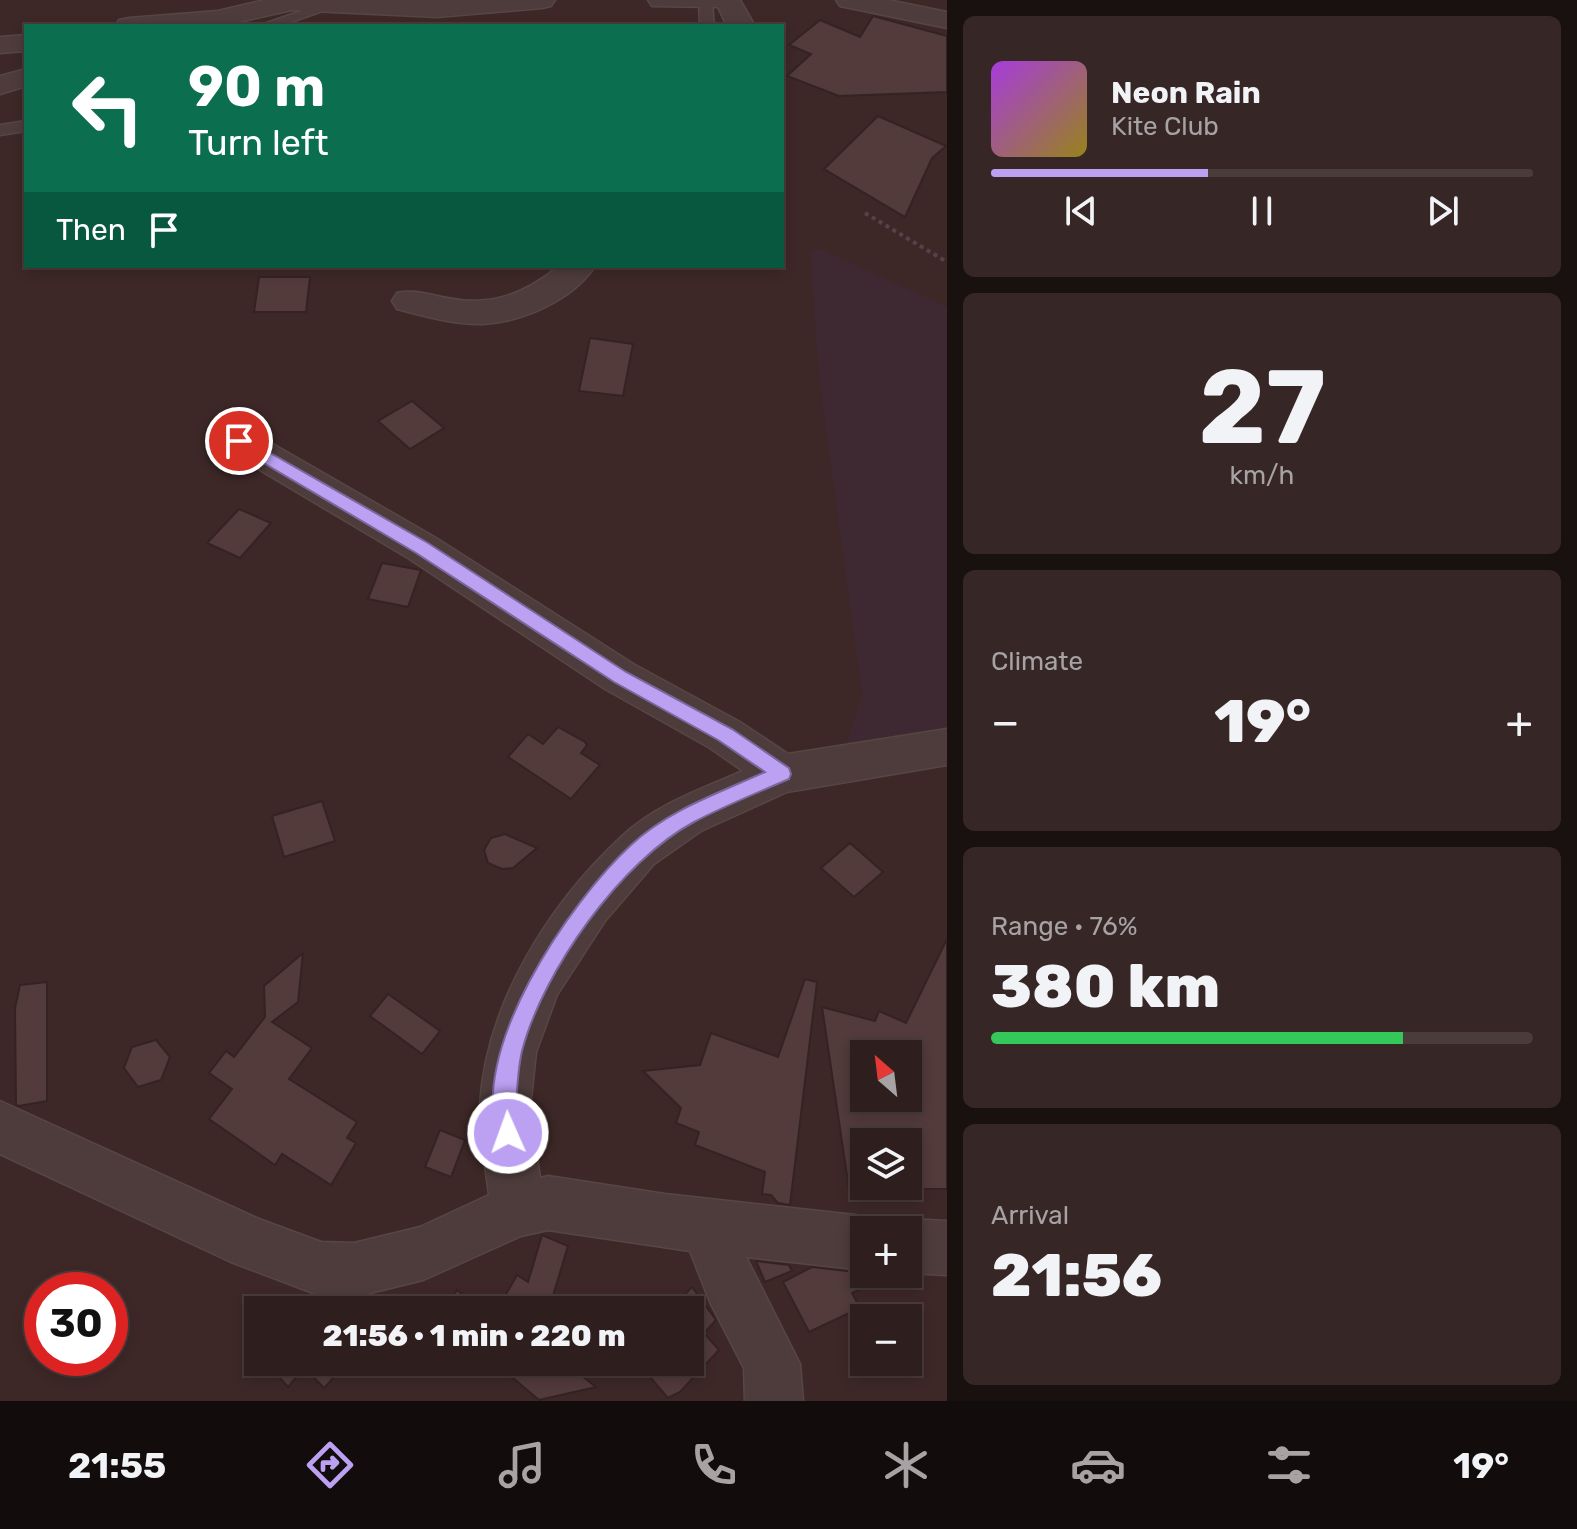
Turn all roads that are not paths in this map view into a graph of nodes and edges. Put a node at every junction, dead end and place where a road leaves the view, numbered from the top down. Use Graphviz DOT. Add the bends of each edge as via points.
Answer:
graph roads {
  1 [pos="542,0"];
  2 [pos="661,0"];
  3 [pos="849,0"];
  4 [pos="338,3"];
  5 [pos="713,7"];
  6 [pos="437,9"];
  7 [pos="211,17"];
  8 [pos="947,20"];
  9 [pos="147,24"];
  10 [pos="191,24"];
  11 [pos="271,24"];
  12 [pos="465,24"];
  13 [pos="738,24"];
  14 [pos="24,43"];
  15 [pos="0,45"];
  16 [pos="24,78"];
  17 [pos="0,85"];
  18 [pos="24,126"];
  19 [pos="0,130"];
  20 [pos="577,268"];
  21 [pos="409,301"];
  22 [pos="239,441"];
  23 [pos="947,747"];
  24 [pos="782,774"];
  25 [pos="0,1127"];
  26 [pos="517,1210"];
  27 [pos="708,1226"];
  28 [pos="850,1241"];
  29 [pos="922,1247"];
  30 [pos="947,1248"];
  31 [pos="774,1401"];
  1 -- 6 [label="street"];
  2 -- 5 [label="street"];
  3 -- 8 [label="street"];
  4 -- 6 [label="street"];
  4 -- 7 [label="street" via="292,2"];
  4 -- 11 [label="lane"];
  5 -- 13 [label="street"];
  6 -- 12 [label="street"];
  7 -- 9 [label="street"];
  7 -- 10 [label="street"];
  14 -- 15 [label="street"];
  16 -- 17 [label="street"];
  18 -- 19 [label="lane"];
  20 -- 21 [label="street" via="560,284 527,301 485,313"];
  22 -- 24 [label="street"];
  23 -- 24 [label="street"];
  24 -- 26 [label="street" via="685,817 638,850 589,906 537,983 511,1052 505,1108"];
  25 -- 26 [label="street" via="250,1243 321,1269 354,1270 423,1253"];
  26 -- 27 [label="street" via="548,1203"];
  27 -- 28 [label="street"];
  27 -- 31 [label="street" via="729,1283 772,1364"];
  29 -- 30 [label="street"];
}
